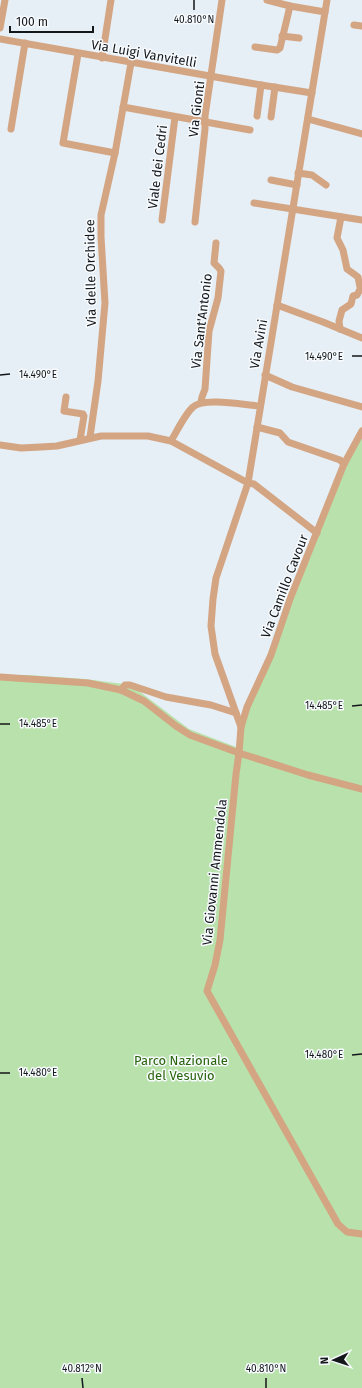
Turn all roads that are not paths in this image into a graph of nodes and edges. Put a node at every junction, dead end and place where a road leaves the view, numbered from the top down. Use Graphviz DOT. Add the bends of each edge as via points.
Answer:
graph roads {
  1 [pos="5,0"];
  2 [pos="111,0"];
  3 [pos="222,0"];
  4 [pos="267,0"];
  5 [pos="327,0"];
  6 [pos="293,7"];
  7 [pos="325,12"];
  8 [pos="354,25"];
  9 [pos="362,26"];
  10 [pos="0,28"];
  11 [pos="282,36"];
  12 [pos="299,38"];
  13 [pos="0,39"];
  14 [pos="25,44"];
  15 [pos="255,47"];
  16 [pos="78,54"];
  17 [pos="102,58"];
  18 [pos="131,63"];
  19 [pos="212,76"];
  20 [pos="261,85"];
  21 [pos="275,87"];
  22 [pos="312,93"];
  23 [pos="123,107"];
  24 [pos="257,116"];
  25 [pos="175,117"];
  26 [pos="271,117"];
  27 [pos="308,118"];
  28 [pos="205,122"];
  29 [pos="11,129"];
  30 [pos="250,130"];
  31 [pos="362,134"];
  32 [pos="115,153"];
  33 [pos="298,173"];
  34 [pos="271,180"];
  35 [pos="297,184"];
  36 [pos="326,185"];
  37 [pos="254,203"];
  38 [pos="293,209"];
  39 [pos="341,216"];
  40 [pos="162,220"];
  41 [pos="362,220"];
  42 [pos="195,222"];
  43 [pos="216,243"];
  44 [pos="361,287"];
  45 [pos="277,305"];
  46 [pos="340,329"];
  47 [pos="362,338"];
  48 [pos="265,375"];
  49 [pos="66,397"];
  50 [pos="201,402"];
  51 [pos="260,406"];
  52 [pos="362,406"];
  53 [pos="257,427"];
  54 [pos="362,431"];
  55 [pos="90,438"];
  56 [pos="80,440"];
  57 [pos="171,441"];
  58 [pos="0,445"];
  59 [pos="344,464"];
  60 [pos="248,483"];
  61 [pos="317,533"];
  62 [pos="0,677"];
  63 [pos="120,690"];
  64 [pos="236,713"];
  65 [pos="241,727"];
  66 [pos="240,753"];
  67 [pos="362,789"];
  68 [pos="362,1234"];
  1 -- 10 [label="street"];
  2 -- 17 [label="street"];
  3 -- 19 [label="street, Via Gionti"];
  4 -- 6 [label="street"];
  5 -- 7 [label="street, Via Avini"];
  6 -- 7 [label="street"];
  6 -- 11 [label="street"];
  7 -- 22 [label="street, Via Avini"];
  8 -- 9 [label="street"];
  11 -- 12 [label="street"];
  11 -- 15 [label="street" via="280,48 277,50"];
  13 -- 14 [label="street, Via Luigi Vanvitelli"];
  14 -- 16 [label="street, Via Luigi Vanvitelli"];
  14 -- 29 [label="street"];
  16 -- 17 [label="street, Via Luigi Vanvitelli"];
  16 -- 32 [label="street" via="64,143"];
  17 -- 18 [label="street, Via Luigi Vanvitelli"];
  18 -- 19 [label="street, Via Luigi Vanvitelli"];
  18 -- 23 [label="street, Via delle Orchidee"];
  19 -- 20 [label="street, Via Luigi Vanvitelli"];
  19 -- 28 [label="street, Via Gionti"];
  20 -- 21 [label="street, Via Luigi Vanvitelli"];
  20 -- 24 [label="street"];
  21 -- 22 [label="street, Via Luigi Vanvitelli"];
  21 -- 26 [label="street"];
  22 -- 27 [label="street, Via Avini"];
  23 -- 25 [label="street"];
  23 -- 32 [label="street, Via delle Orchidee"];
  25 -- 28 [label="street"];
  25 -- 40 [label="street, Viale dei Cedri"];
  27 -- 31 [label="street"];
  27 -- 33 [label="street, Via Avini"];
  28 -- 30 [label="street"];
  28 -- 42 [label="street, Via Gionti"];
  32 -- 55 [label="street, Via delle Orchidee" via="101,222 105,304"];
  33 -- 35 [label="street, Via Avini"];
  33 -- 36 [label="street" via="312,175"];
  34 -- 35 [label="street"];
  35 -- 38 [label="street, Via Avini"];
  37 -- 38 [label="street"];
  38 -- 39 [label="street"];
  38 -- 45 [label="street, Via Avini"];
  39 -- 41 [label="street"];
  39 -- 44 [label="street" via="337,238 343,250 347,269 358,277"];
  43 -- 50 [label="street, Via Sant'Antonio" via="214,263 220,271 218,298 209,331 205,389"];
  44 -- 46 [label="street" via="350,304 342,310"];
  45 -- 46 [label="street"];
  45 -- 48 [label="street, Via Avini"];
  46 -- 47 [label="street"];
  48 -- 51 [label="street, Via Avini"];
  48 -- 52 [label="street" via="292,387"];
  49 -- 56 [label="street" via="64,411 84,416"];
  50 -- 51 [label="street"];
  50 -- 57 [label="street" via="191,409"];
  51 -- 53 [label="street, Via Avini"];
  53 -- 59 [label="street" via="280,432 288,442 340,460"];
  53 -- 60 [label="street, Via Avini"];
  54 -- 59 [label="street, Via Camillo Cavour"];
  55 -- 56 [label="street"];
  55 -- 57 [label="street" via="148,436"];
  56 -- 58 [label="street" via="57,446 21,448"];
  57 -- 60 [label="street"];
  59 -- 61 [label="street, Via Camillo Cavour"];
  60 -- 61 [label="street" via="254,484"];
  60 -- 64 [label="street, Via Avini" via="216,578 211,626 214,654"];
  61 -- 65 [label="street, Via Camillo Cavour"];
  62 -- 63 [label="street" via="88,683"];
  63 -- 64 [label="street" via="125,684"];
  63 -- 66 [label="street" via="144,701 190,735"];
  64 -- 65 [label="street, Via Avini"];
  65 -- 66 [label="street, Via Camillo Cavour"];
  66 -- 67 [label="street"];
  66 -- 68 [label="street, Via Giovanni Ammendola" via="220,940 207,991 338,1224 347,1232"];
}
